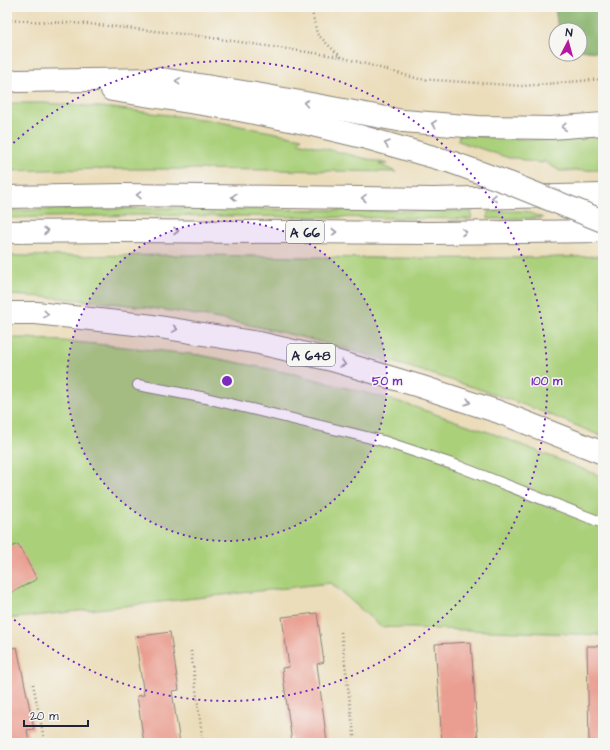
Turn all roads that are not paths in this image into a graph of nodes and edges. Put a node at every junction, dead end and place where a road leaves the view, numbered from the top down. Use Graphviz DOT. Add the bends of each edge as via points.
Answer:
graph roads {
  1 [pos="12,81"];
  2 [pos="603,124"];
  3 [pos="603,195"];
  4 [pos="7,197"];
  5 [pos="603,221"];
  6 [pos="603,231"];
  7 [pos="7,232"];
  8 [pos="7,312"];
  9 [pos="138,385"];
  10 [pos="603,453"];
  11 [pos="603,523"];
  2 -- 1 [label="highway, one-way" via="551,128 478,128 403,121 162,79"];
  5 -- 1 [label="highway, one-way, bridge" via="451,162 300,122 234,108 116,91"];
  3 -- 4 [label="highway, one-way" via="434,199 123,195"];
  7 -- 6 [label="highway, A 66, one-way"];
  8 -- 10 [label="highway, A 648, one-way" via="153,326 260,343 324,358 484,408"];
  9 -- 11 [label="lane" via="206,398 383,441 458,466"];
}
